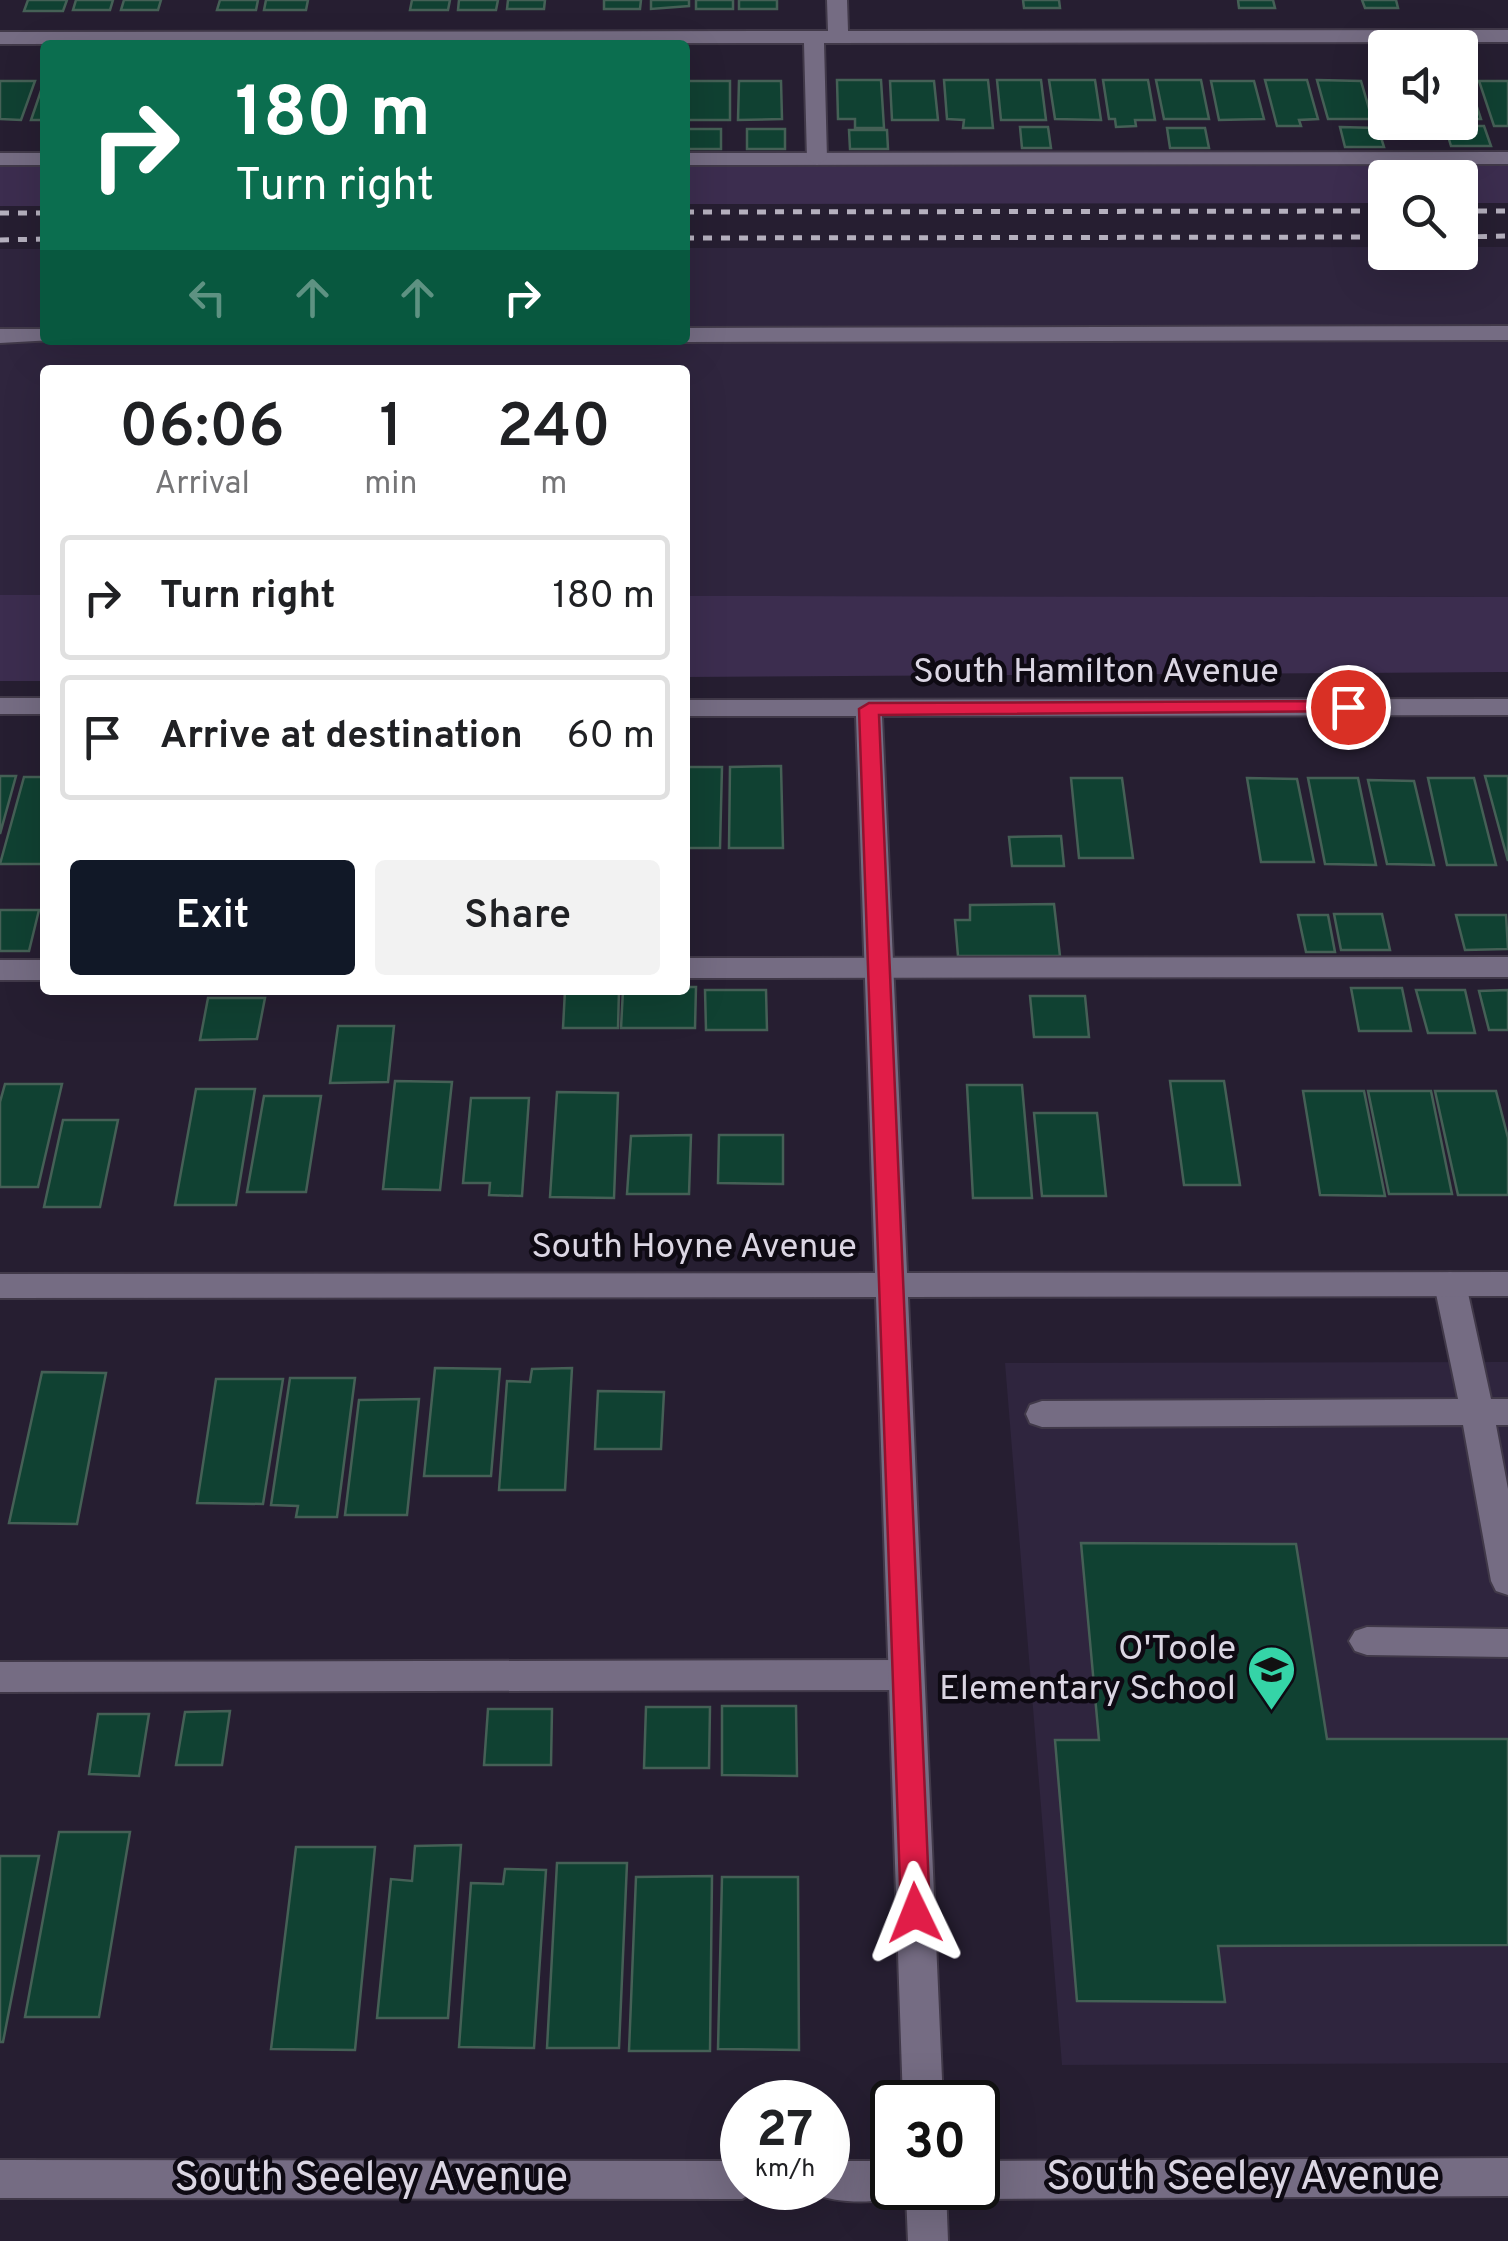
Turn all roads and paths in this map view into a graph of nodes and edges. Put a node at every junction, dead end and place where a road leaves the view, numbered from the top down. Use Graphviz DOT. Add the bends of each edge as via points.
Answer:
graph roads {
  1 [pos="837,0"];
  2 [pos="814,36"];
  3 [pos="838,36"];
  4 [pos="1508,36"];
  5 [pos="0,38"];
  6 [pos="1508,158"];
  7 [pos="0,159"];
  8 [pos="40,159"];
  9 [pos="690,159"];
  10 [pos="816,159"];
  11 [pos="1508,334"];
  12 [pos="690,335"];
  13 [pos="0,336"];
  14 [pos="40,336"];
  15 [pos="0,706"];
  16 [pos="40,706"];
  17 [pos="1508,706"];
  18 [pos="690,708"];
  19 [pos="869,709"];
  20 [pos="1508,967"];
  21 [pos="690,968"];
  22 [pos="878,968"];
  23 [pos="0,970"];
  24 [pos="40,970"];
  25 [pos="1450,1284"];
  26 [pos="1508,1284"];
  27 [pos="890,1285"];
  28 [pos="0,1286"];
  29 [pos="1493,1412"];
  30 [pos="1042,1414"];
  31 [pos="1508,1581"];
  32 [pos="1367,1641"];
  33 [pos="1508,1643"];
  34 [pos="906,1674"];
  35 [pos="0,1677"];
  36 [pos="922,2080"];
  37 [pos="1508,2176"];
  38 [pos="0,2179"];
  39 [pos="720,2180"];
  40 [pos="1000,2180"];
  41 [pos="927,2210"];
  42 [pos="928,2241"];
  1 -- 3 [label="street"];
  2 -- 3 [label="street"];
  2 -- 5 [label="street"];
  2 -- 10 [label="street"];
  3 -- 4 [label="street"];
  6 -- 10 [label="street"];
  7 -- 8 [label="street"];
  9 -- 10 [label="street"];
  11 -- 12 [label="street"];
  13 -- 14 [label="street"];
  15 -- 16 [label="street"];
  17 -- 19 [label="street, South Hamilton Avenue"];
  18 -- 19 [label="street, South Hamilton Avenue"];
  19 -- 22 [label="street"];
  20 -- 22 [label="street"];
  21 -- 22 [label="street"];
  22 -- 27 [label="street"];
  23 -- 24 [label="street"];
  25 -- 26 [label="street, South Hoyne Avenue"];
  25 -- 27 [label="street, South Hoyne Avenue"];
  25 -- 29 [label="street"];
  27 -- 28 [label="street, South Hoyne Avenue"];
  27 -- 34 [label="street"];
  29 -- 30 [label="street"];
  29 -- 31 [label="street"];
  32 -- 33 [label="street"];
  34 -- 35 [label="street"];
  34 -- 36 [label="street"];
  37 -- 40 [label="street, South Seeley Avenue"];
  38 -- 39 [label="street, South Seeley Avenue"];
  41 -- 42 [label="street"];
}
